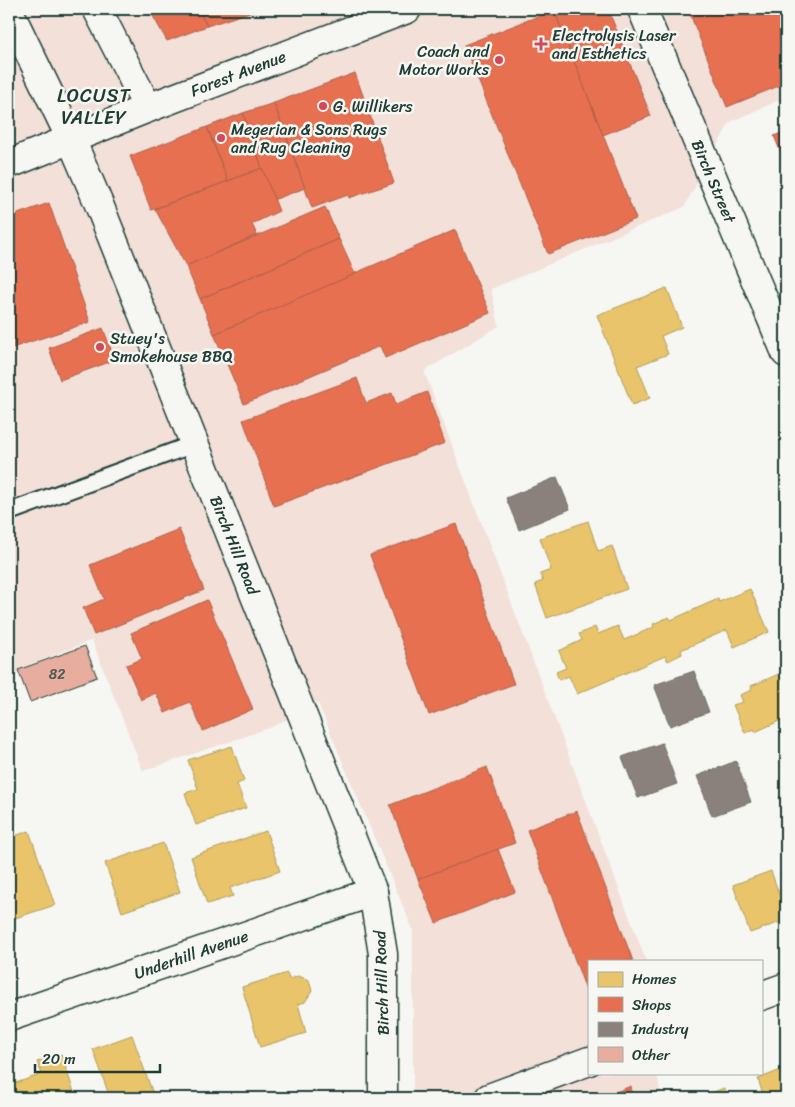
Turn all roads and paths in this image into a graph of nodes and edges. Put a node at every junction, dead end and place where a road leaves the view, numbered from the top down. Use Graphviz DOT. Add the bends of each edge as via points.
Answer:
graph roads {
  1 [pos="97,9"];
  2 [pos="406,9"];
  3 [pos="642,9"];
  4 [pos="9,11"];
  5 [pos="148,108"];
  6 [pos="71,139"];
  7 [pos="9,164"];
  8 [pos="786,353"];
  9 [pos="194,444"];
  10 [pos="9,512"];
  11 [pos="373,892"];
  12 [pos="786,987"];
  13 [pos="762,996"];
  14 [pos="9,1017"];
  15 [pos="588,1061"];
  16 [pos="383,1098"];
  17 [pos="489,1098"];
  1 -- 5 [label="street"];
  2 -- 5 [label="street, Forest Avenue"];
  3 -- 8 [label="street, Birch Street"];
  4 -- 6 [label="street, Birch Hill Road"];
  5 -- 6 [label="street, Forest Avenue"];
  6 -- 7 [label="street, Forest Avenue"];
  6 -- 9 [label="street, Birch Hill Road"];
  9 -- 10 [label="lane"];
  9 -- 11 [label="street, Birch Hill Road"];
  11 -- 14 [label="street, Underhill Avenue"];
  11 -- 16 [label="street, Birch Hill Road" via="383,954"];
  12 -- 13 [label="street"];
  15 -- 17 [label="street"];
}
